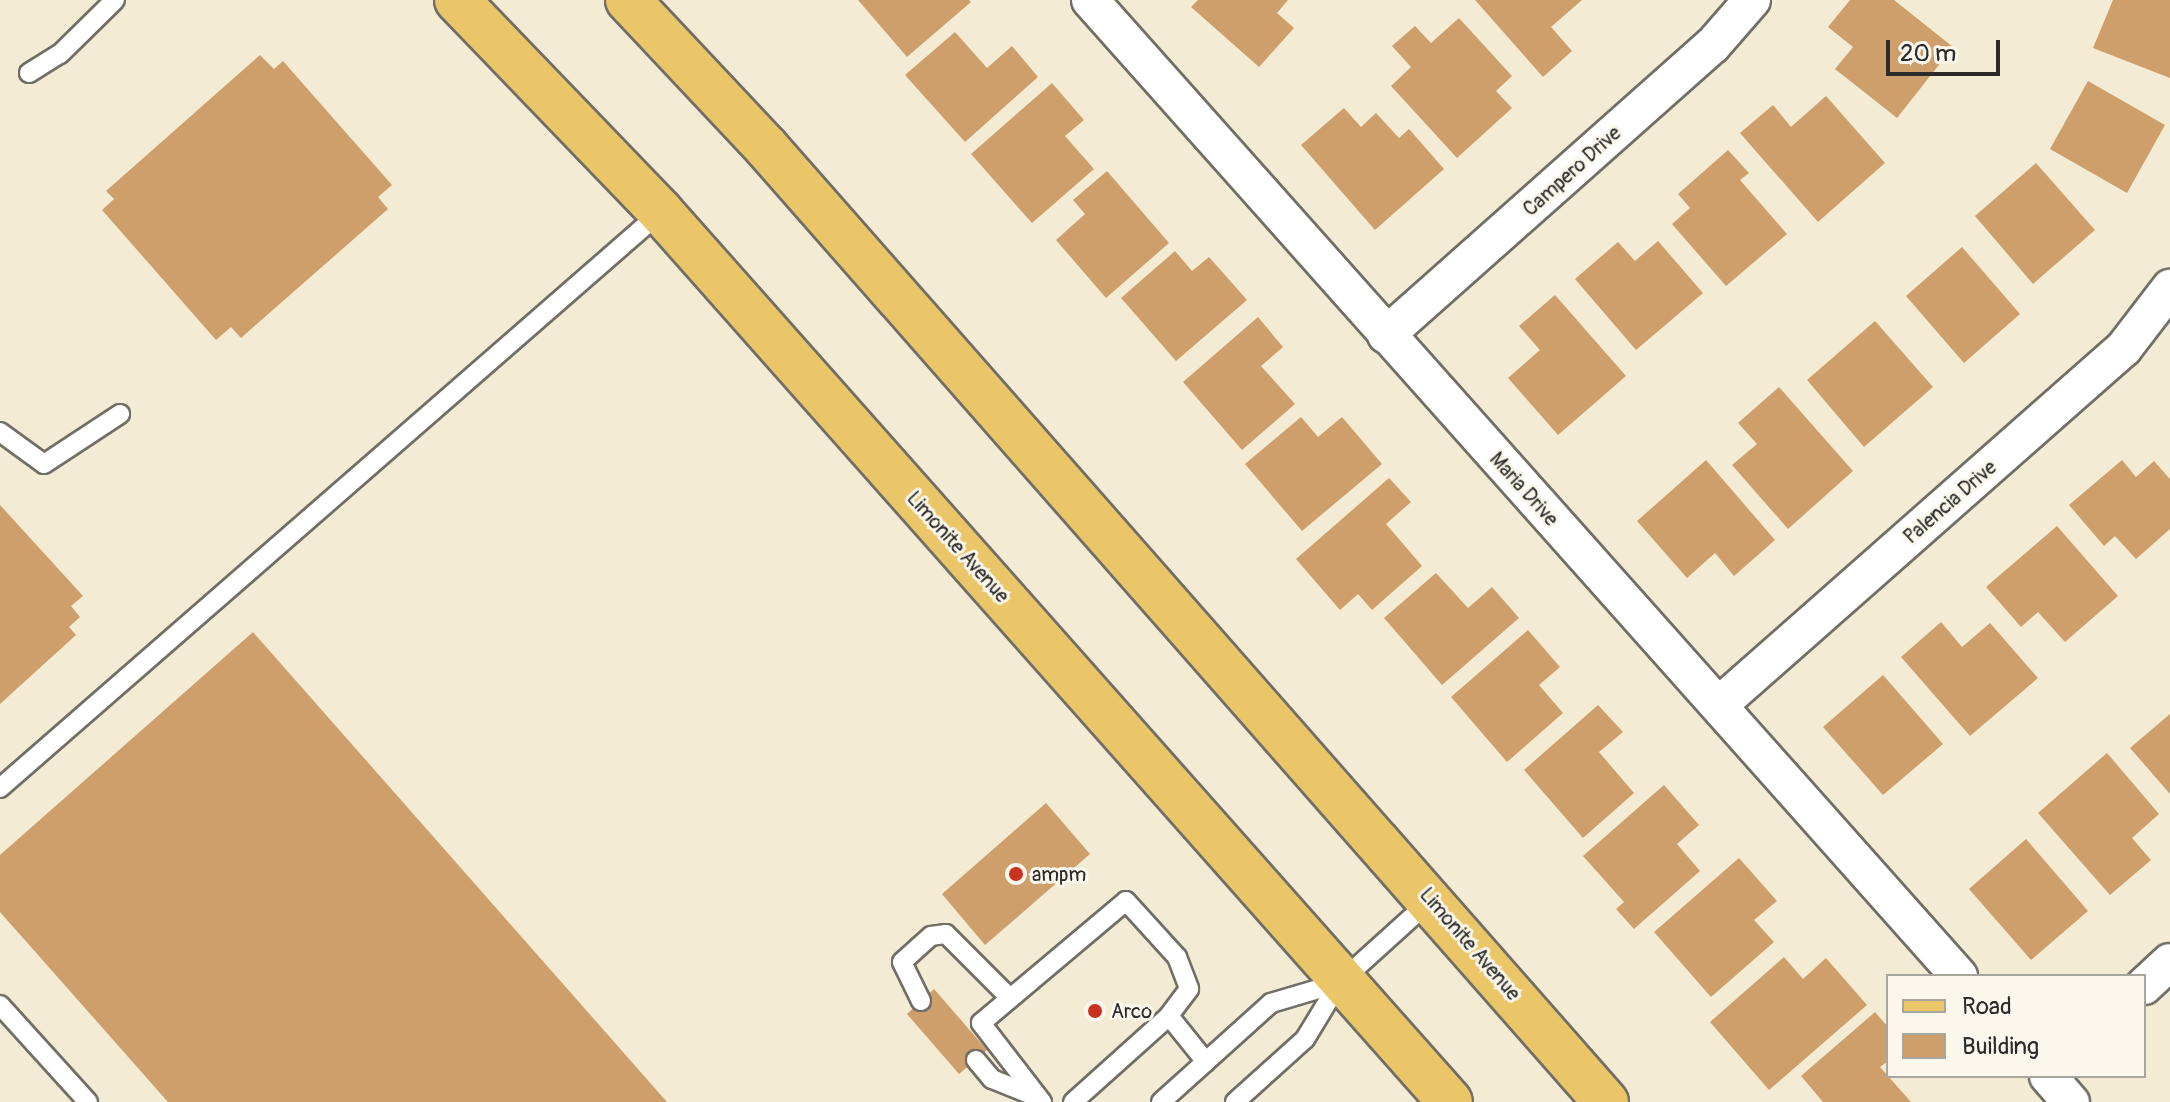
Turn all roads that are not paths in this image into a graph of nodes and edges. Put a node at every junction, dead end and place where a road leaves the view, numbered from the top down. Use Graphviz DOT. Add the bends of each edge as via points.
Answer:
graph roads {
  1 [pos="115,0"];
  2 [pos="457,0"];
  3 [pos="628,0"];
  4 [pos="1090,0"];
  5 [pos="1752,0"];
  6 [pos="29,73"];
  7 [pos="661,212"];
  8 [pos="2170,288"];
  9 [pos="1386,335"];
  10 [pos="120,414"];
  11 [pos="0,432"];
  12 [pos="1719,705"];
  13 [pos="0,788"];
  14 [pos="1431,900"];
  15 [pos="2170,962"];
  16 [pos="1957,974"];
  17 [pos="1339,983"];
  18 [pos="2146,984"];
  19 [pos="1010,998"];
  20 [pos="921,1001"];
  21 [pos="0,1005"];
  22 [pos="1169,1016"];
  23 [pos="976,1060"];
  24 [pos="1206,1062"];
  25 [pos="2050,1078"];
  26 [pos="1040,1100"];
  27 [pos="88,1102"];
  28 [pos="1073,1102"];
  29 [pos="1161,1102"];
  30 [pos="1235,1102"];
  31 [pos="1450,1102"];
  32 [pos="1606,1102"];
  33 [pos="2071,1102"];
  1 -- 6 [label="lane" via="60,54"];
  2 -- 7 [label="main road, Limonite Avenue"];
  3 -- 14 [label="main road, Limonite Avenue" via="777,159"];
  4 -- 9 [label="street, Maria Drive"];
  5 -- 9 [label="street, Campero Drive" via="1712,46"];
  7 -- 13 [label="lane"];
  7 -- 17 [label="main road, Limonite Avenue"];
  8 -- 12 [label="street, Palencia Drive" via="2124,348"];
  9 -- 12 [label="street, Maria Drive"];
  10 -- 11 [label="lane" via="44,464"];
  12 -- 16 [label="street, Maria Drive"];
  14 -- 17 [label="lane"];
  14 -- 32 [label="main road, Limonite Avenue"];
  15 -- 18 [label="street"];
  17 -- 24 [label="lane" via="1271,1003"];
  17 -- 30 [label="lane" via="1305,1039"];
  17 -- 31 [label="main road, Limonite Avenue"];
  19 -- 20 [label="lane" via="946,934 931,936 902,962"];
  19 -- 22 [label="lane" via="1126,901 1177,957 1189,989"];
  19 -- 26 [label="lane" via="981,1023"];
  21 -- 27 [label="lane"];
  22 -- 24 [label="lane"];
  22 -- 28 [label="lane"];
  23 -- 26 [label="lane" via="992,1079"];
  24 -- 29 [label="lane"];
  25 -- 33 [label="street"];
}
